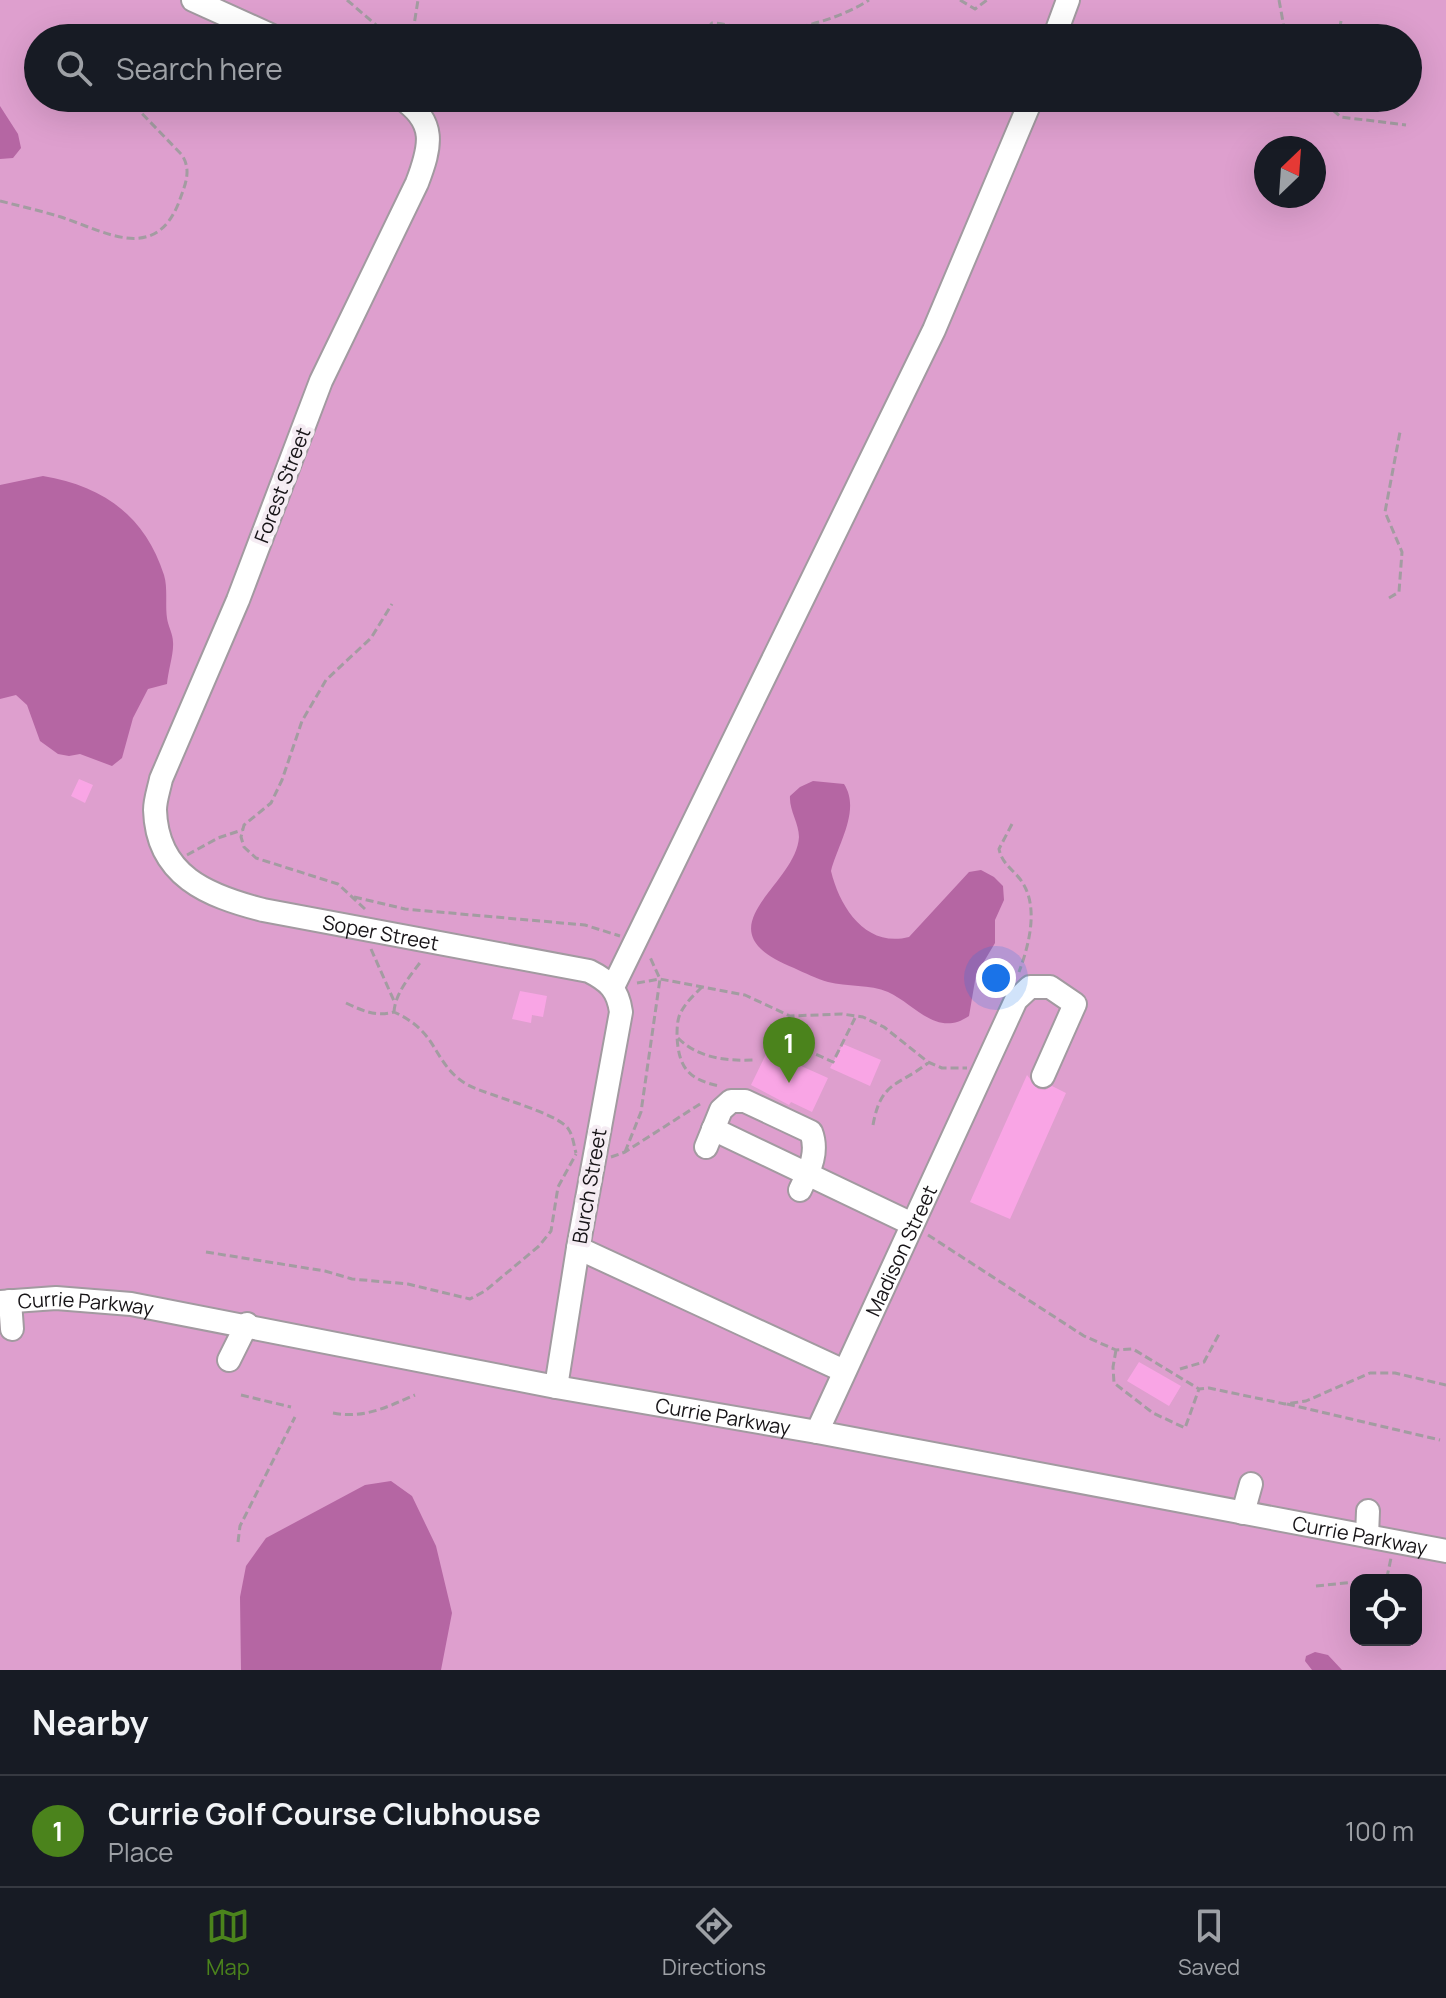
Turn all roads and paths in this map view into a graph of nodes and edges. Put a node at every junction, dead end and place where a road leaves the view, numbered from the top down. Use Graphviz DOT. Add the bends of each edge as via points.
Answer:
graph roads {
  1 [pos="193,0"];
  2 [pos="347,0"];
  3 [pos="418,0"];
  4 [pos="869,0"];
  5 [pos="960,0"];
  6 [pos="987,0"];
  7 [pos="1068,0"];
  8 [pos="1279,0"];
  9 [pos="1341,21"];
  10 [pos="246,24"];
  11 [pos="375,24"];
  12 [pos="414,24"];
  13 [pos="808,24"];
  14 [pos="1059,24"];
  15 [pos="1283,24"];
  16 [pos="1340,24"];
  17 [pos="141,112"];
  18 [pos="417,112"];
  19 [pos="1026,112"];
  20 [pos="1335,112"];
  21 [pos="1406,125"];
  22 [pos="0,201"];
  23 [pos="1400,432"];
  24 [pos="1389,598"];
  25 [pos="392,604"];
  26 [pos="1012,824"];
  27 [pos="243,830"];
  28 [pos="168,858"];
  29 [pos="354,897"];
  30 [pos="363,918"];
  31 [pos="438,942"];
  32 [pos="636,944"];
  33 [pos="1018,975"];
  34 [pos="660,979"];
  35 [pos="613,987"];
  36 [pos="702,987"];
  37 [pos="346,1003"];
  38 [pos="394,1003"];
  39 [pos="394,1012"];
  40 [pos="790,1016"];
  41 [pos="856,1016"];
  42 [pos="677,1037"];
  43 [pos="753,1060"];
  44 [pos="928,1062"];
  45 [pos="973,1066"];
  46 [pos="1043,1076"];
  47 [pos="720,1087"];
  48 [pos="703,1102"];
  49 [pos="873,1125"];
  50 [pos="625,1152"];
  51 [pos="585,1156"];
  52 [pos="804,1182"];
  53 [pos="912,1224"];
  54 [pos="578,1248"];
  55 [pos="206,1252"];
  56 [pos="5,1302"];
  57 [pos="247,1324"];
  58 [pos="12,1329"];
  59 [pos="1219,1334"];
  60 [pos="1116,1350"];
  61 [pos="229,1360"];
  62 [pos="1180,1369"];
  63 [pos="844,1371"];
  64 [pos="1446,1385"];
  65 [pos="556,1387"];
  66 [pos="1199,1389"];
  67 [pos="241,1395"];
  68 [pos="415,1395"];
  69 [pos="1285,1404"];
  70 [pos="291,1407"];
  71 [pos="333,1413"];
  72 [pos="295,1417"];
  73 [pos="817,1432"];
  74 [pos="1440,1440"];
  75 [pos="1251,1484"];
  76 [pos="1368,1511"];
  77 [pos="1243,1513"];
  78 [pos="1367,1536"];
  79 [pos="238,1542"];
  80 [pos="1446,1551"];
  81 [pos="1392,1552"];
  82 [pos="1388,1574"];
  83 [pos="1350,1583"];
  84 [pos="1316,1586"];
  1 -- 10 [label="street"];
  2 -- 11 [label="path"];
  3 -- 12 [label="path"];
  4 -- 13 [label="path"];
  5 -- 6 [label="path" via="975,9"];
  7 -- 14 [label="street"];
  8 -- 15 [label="path"];
  9 -- 16 [label="path"];
  17 -- 22 [label="path" via="188,164 174,213 153,233 136,239 113,237"];
  18 -- 28 [label="street, Forest Street" via="427,123 428,155 321,381 238,600 161,779 155,808"];
  19 -- 32 [label="street" via="934,330"];
  20 -- 21 [label="path"];
  23 -- 24 [label="path" via="1385,512 1402,552 1399,592"];
  25 -- 27 [label="path" via="371,638 326,680 302,721 271,803"];
  26 -- 33 [label="path" via="999,849 1001,860 1029,892 1031,910 1028,948"];
  27 -- 28 [label="path"];
  27 -- 29 [label="path" via="244,847 256,858 338,884"];
  28 -- 30 [label="street, Soper Street" via="191,883 225,900 263,910"];
  29 -- 30 [label="path"];
  29 -- 32 [label="path" via="405,909 585,925"];
  30 -- 31 [label="street, Soper Street"];
  30 -- 38 [label="path"];
  31 -- 35 [label="street, Soper Street" via="589,971"];
  31 -- 38 [label="path"];
  32 -- 34 [label="path" via="645,948"];
  32 -- 35 [label="street"];
  34 -- 35 [label="path"];
  34 -- 36 [label="path"];
  34 -- 50 [label="path" via="641,1112"];
  35 -- 51 [label="street, Burch Street" via="621,1012"];
  36 -- 40 [label="path" via="745,995"];
  36 -- 42 [label="path" via="680,1013"];
  37 -- 39 [label="path" via="382,1015"];
  38 -- 39 [label="path"];
  39 -- 51 [label="path" via="421,1030 451,1073 560,1120"];
  40 -- 41 [label="path"];
  40 -- 41 [label="path" via="784,1040 833,1062"];
  41 -- 44 [label="path" via="884,1027"];
  42 -- 43 [label="path" via="700,1054"];
  42 -- 47 [label="path" via="684,1068"];
  44 -- 45 [label="path" via="942,1068"];
  44 -- 49 [label="path" via="883,1093"];
  45 -- 46 [label="street, Madison Street" via="1016,1000 1030,987 1050,987 1075,1004"];
  45 -- 53 [label="street, Madison Street"];
  48 -- 50 [label="path"];
  50 -- 51 [label="path" via="617,1157"];
  51 -- 54 [label="street, Burch Street"];
  51 -- 55 [label="path" via="558,1187 551,1231 539,1246 470,1299"];
  52 -- 52 [label="street" via="816,1143 811,1132 745,1101 731,1101 721,1110 709,1138"];
  52 -- 53 [label="street" via="849,1204"];
  53 -- 60 [label="path" via="1084,1336"];
  53 -- 63 [label="street, Madison Street"];
  54 -- 63 [label="street" via="649,1269 790,1334"];
  54 -- 65 [label="street, Burch Street"];
  56 -- 57 [label="street, Currie Parkway" via="93,1299"];
  56 -- 58 [label="street"];
  57 -- 61 [label="street"];
  57 -- 65 [label="street, Currie Parkway"];
  59 -- 62 [label="path" via="1204,1362"];
  60 -- 66 [label="path" via="1133,1349"];
  60 -- 66 [label="path" via="1114,1383 1171,1422 1185,1428"];
  63 -- 73 [label="street, Madison Street"];
  64 -- 69 [label="path" via="1370,1373 1306,1401"];
  65 -- 73 [label="street, Currie Parkway"];
  66 -- 69 [label="path"];
  67 -- 70 [label="path"];
  68 -- 71 [label="path" via="369,1414"];
  69 -- 74 [label="path"];
  72 -- 79 [label="path" via="240,1526"];
  73 -- 77 [label="street, Currie Parkway"];
  75 -- 77 [label="street"];
  76 -- 78 [label="street"];
  77 -- 78 [label="street, Currie Parkway"];
  78 -- 80 [label="street, Currie Parkway"];
  81 -- 82 [label="path"];
  83 -- 84 [label="path"];
}
